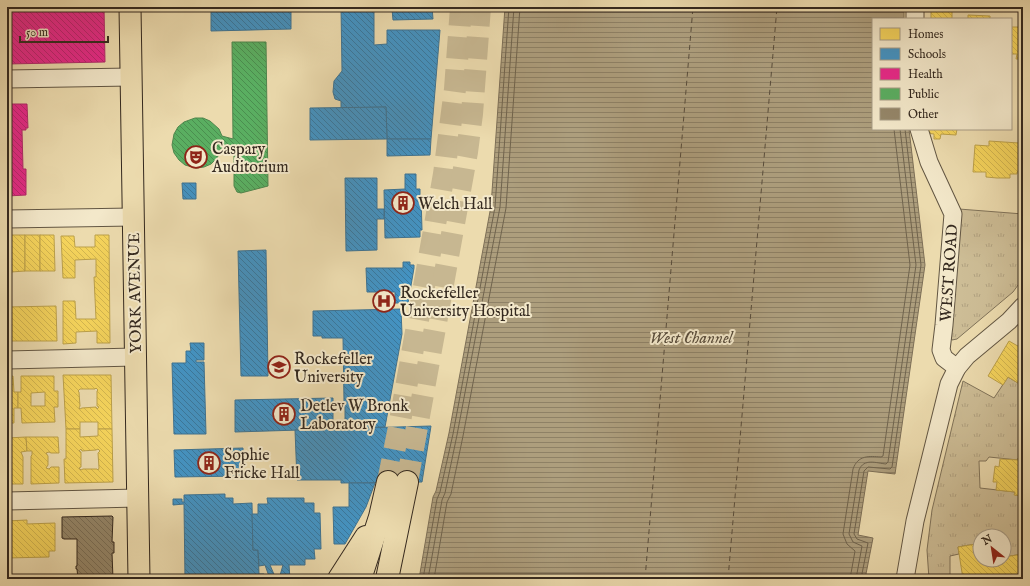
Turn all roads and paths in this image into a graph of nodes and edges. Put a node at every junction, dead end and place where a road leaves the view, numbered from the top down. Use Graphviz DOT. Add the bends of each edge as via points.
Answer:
graph roads {
  1 [pos="130,7"];
  2 [pos="915,7"];
  3 [pos="915,18"];
  4 [pos="131,77"];
  5 [pos="7,79"];
  6 [pos="919,130"];
  7 [pos="133,217"];
  8 [pos="7,219"];
  9 [pos="1020,314"];
  10 [pos="136,357"];
  11 [pos="7,360"];
  12 [pos="957,368"];
  13 [pos="138,498"];
  14 [pos="7,501"];
  15 [pos="380,517"];
  16 [pos="392,557"];
  17 [pos="139,579"];
  18 [pos="339,579"];
  19 [pos="360,579"];
  20 [pos="382,579"];
  21 [pos="387,579"];
  22 [pos="905,579"];
  1 -- 4 [label="main road, YORK AVENUE"];
  2 -- 3 [label="street"];
  4 -- 5 [label="street"];
  4 -- 7 [label="main road, YORK AVENUE"];
  6 -- 12 [label="street, WEST ROAD" via="929,162 953,214 941,350 944,358"];
  7 -- 8 [label="street"];
  7 -- 10 [label="main road, YORK AVENUE"];
  9 -- 12 [label="street" via="967,356"];
  10 -- 11 [label="street"];
  10 -- 13 [label="main road, YORK AVENUE"];
  12 -- 22 [label="street" via="946,392"];
  13 -- 14 [label="street"];
  13 -- 17 [label="main road, YORK AVENUE"];
  15 -- 16 [label="highway" via="398,482"];
  15 -- 18 [label="highway"];
  15 -- 19 [label="highway"];
  16 -- 20 [label="highway"];
  16 -- 21 [label="highway"];
}
